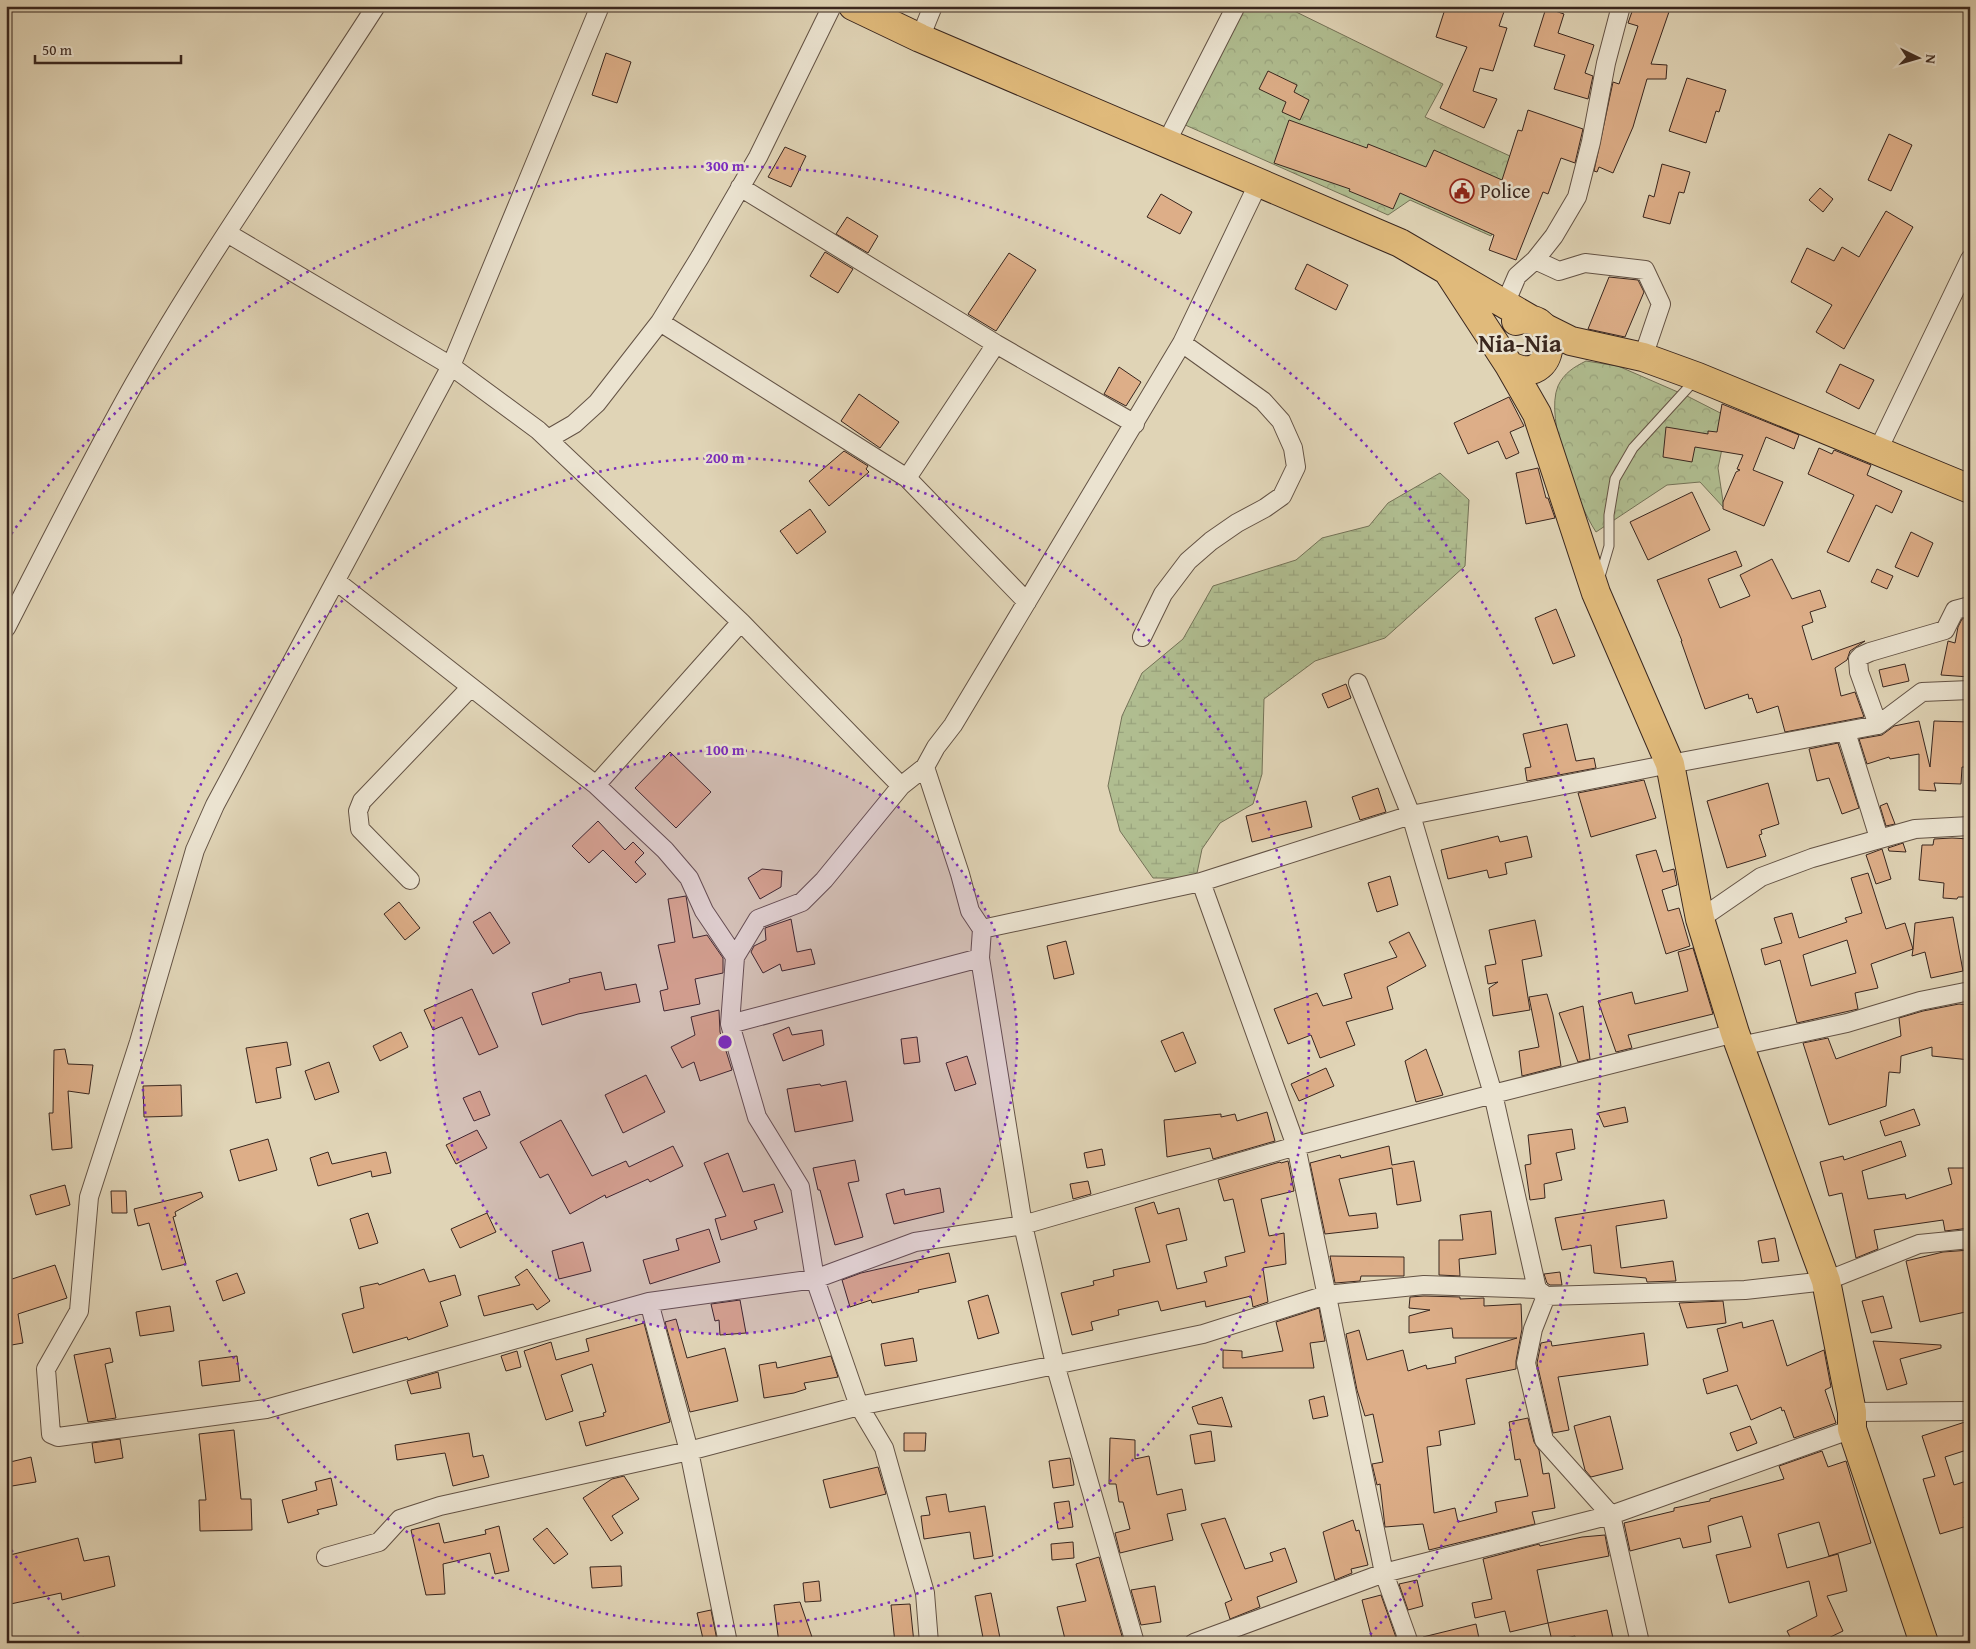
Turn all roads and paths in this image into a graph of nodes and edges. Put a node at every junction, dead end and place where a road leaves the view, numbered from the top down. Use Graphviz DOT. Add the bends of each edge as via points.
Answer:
graph roads {
  1 [pos="376,6"];
  2 [pos="600,6"];
  3 [pos="832,6"];
  4 [pos="853,6"];
  5 [pos="933,6"];
  6 [pos="1236,6"];
  7 [pos="1620,6"];
  8 [pos="920,38"];
  9 [pos="1166,143"];
  10 [pos="1259,182"];
  11 [pos="740,187"];
  12 [pos="227,233"];
  13 [pos="1970,259"];
  14 [pos="1535,260"];
  15 [pos="1448,273"];
  16 [pos="1504,304"];
  17 [pos="660,322"];
  18 [pos="1538,324"];
  19 [pos="1571,341"];
  20 [pos="1182,343"];
  21 [pos="996,344"];
  22 [pos="1643,357"];
  23 [pos="1505,360"];
  24 [pos="1543,362"];
  25 [pos="451,366"];
  26 [pos="1698,377"];
  27 [pos="1537,414"];
  28 [pos="1135,424"];
  29 [pos="548,439"];
  30 [pos="1878,450"];
  31 [pos="907,478"];
  32 [pos="1970,489"];
  33 [pos="336,581"];
  34 [pos="1596,592"];
  35 [pos="1027,602"];
  36 [pos="1970,606"];
  37 [pos="741,622"];
  38 [pos="6,628"];
  39 [pos="1142,637"];
  40 [pos="1358,683"];
  41 [pos="472,687"];
  42 [pos="1970,690"];
  43 [pos="1878,725"];
  44 [pos="1846,732"];
  45 [pos="1670,764"];
  46 [pos="924,767"];
  47 [pos="596,786"];
  48 [pos="901,786"];
  49 [pos="1411,815"];
  50 [pos="1970,826"];
  51 [pos="1879,838"];
  52 [pos="410,880"];
  53 [pos="1201,882"];
  54 [pos="1700,919"];
  55 [pos="982,928"];
  56 [pos="735,958"];
  57 [pos="980,958"];
  58 [pos="1970,991"];
  59 [pos="730,1024"];
  60 [pos="1738,1040"];
  61 [pos="1493,1094"];
  62 [pos="1296,1146"];
  63 [pos="1023,1225"];
  64 [pos="1970,1239"];
  65 [pos="815,1279"];
  66 [pos="1826,1281"];
  67 [pos="1542,1293"];
  68 [pos="1326,1295"];
  69 [pos="649,1302"];
  70 [pos="1055,1364"];
  71 [pos="858,1406"];
  72 [pos="1970,1411"];
  73 [pos="1852,1420"];
  74 [pos="689,1451"];
  75 [pos="1611,1515"];
  76 [pos="326,1556"];
  77 [pos="1384,1573"];
  78 [pos="728,1643"];
  79 [pos="929,1643"];
  80 [pos="1135,1643"];
  81 [pos="1194,1643"];
  82 [pos="1409,1643"];
  83 [pos="1640,1643"];
  84 [pos="1924,1643"];
  1 -- 12 [label="street"];
  2 -- 25 [label="street"];
  3 -- 11 [label="street"];
  4 -- 8 [label="main road"];
  5 -- 8 [label="street"];
  6 -- 9 [label="street"];
  7 -- 14 [label="street" via="1577,197 1560,228"];
  8 -- 9 [label="main road"];
  9 -- 10 [label="main road"];
  10 -- 15 [label="main road" via="1400,243"];
  10 -- 20 [label="street"];
  11 -- 17 [label="street"];
  11 -- 21 [label="street"];
  12 -- 25 [label="street"];
  12 -- 38 [label="street" via="134,384"];
  13 -- 30 [label="street"];
  14 -- 16 [label="street" via="1517,276"];
  14 -- 22 [label="street" via="1559,271 1586,263 1645,270 1661,304"];
  15 -- 16 [label="main road"];
  15 -- 23 [label="main road"];
  16 -- 18 [label="main road"];
  17 -- 29 [label="street" via="597,403 574,424"];
  17 -- 31 [label="street"];
  18 -- 19 [label="main road"];
  18 -- 23 [label="main road" via="1517,320 1505,328 1499,341"];
  18 -- 24 [label="main road" via="1550,340"];
  19 -- 22 [label="main road"];
  19 -- 24 [label="main road"];
  20 -- 28 [label="street"];
  20 -- 39 [label="street" via="1263,401 1281,421 1293,448 1296,467 1282,496 1237,523 1188,561 1163,594"];
  21 -- 28 [label="street"];
  21 -- 31 [label="street"];
  22 -- 26 [label="main road"];
  23 -- 24 [label="main road" via="1524,370 1534,369"];
  23 -- 27 [label="main road"];
  24 -- 27 [label="main road"];
  25 -- 29 [label="street"];
  25 -- 33 [label="street"];
  26 -- 30 [label="main road"];
  26 -- 34 [label="lane" via="1633,448 1614,479 1609,546"];
  27 -- 34 [label="main road"];
  28 -- 35 [label="street"];
  29 -- 37 [label="street"];
  30 -- 32 [label="main road"];
  31 -- 35 [label="street"];
  33 -- 41 [label="street"];
  33 -- 69 [label="street" via="215,805 195,850 139,1042 89,1197 79,1311 46,1369 51,1434 58,1437 266,1409"];
  34 -- 45 [label="main road"];
  35 -- 46 [label="street"];
  36 -- 43 [label="street" via="1955,610 1945,630 1870,652 1858,659 1859,672"];
  37 -- 47 [label="street"];
  37 -- 48 [label="street"];
  40 -- 49 [label="street"];
  41 -- 47 [label="street"];
  41 -- 52 [label="street" via="362,801 358,811 360,829"];
  42 -- 43 [label="street" via="1922,692"];
  43 -- 44 [label="street"];
  44 -- 45 [label="street"];
  44 -- 51 [label="street"];
  45 -- 49 [label="street"];
  45 -- 54 [label="main road"];
  46 -- 48 [label="street"];
  46 -- 55 [label="street" via="970,911"];
  47 -- 56 [label="street" via="665,850 689,878 704,911"];
  48 -- 56 [label="street" via="802,902 758,919"];
  49 -- 53 [label="street"];
  49 -- 61 [label="street"];
  50 -- 51 [label="street" via="1915,829"];
  51 -- 54 [label="street" via="1762,877"];
  53 -- 55 [label="street"];
  53 -- 62 [label="street"];
  54 -- 60 [label="main road"];
  55 -- 57 [label="street"];
  56 -- 59 [label="street"];
  57 -- 59 [label="street"];
  57 -- 63 [label="street"];
  58 -- 60 [label="street" via="1920,1001 1847,1023"];
  59 -- 65 [label="street" via="758,1117 800,1187"];
  60 -- 61 [label="street"];
  60 -- 66 [label="main road"];
  61 -- 62 [label="street"];
  61 -- 67 [label="street"];
  62 -- 63 [label="street"];
  62 -- 68 [label="street"];
  63 -- 65 [label="street" via="915,1242"];
  63 -- 70 [label="street"];
  64 -- 66 [label="street" via="1919,1244"];
  65 -- 69 [label="street"];
  65 -- 71 [label="street"];
  66 -- 67 [label="street" via="1746,1290"];
  66 -- 73 [label="main road"];
  67 -- 68 [label="street" via="1424,1285"];
  67 -- 75 [label="street" via="1526,1363 1544,1440"];
  68 -- 70 [label="street" via="1203,1334"];
  68 -- 77 [label="street"];
  69 -- 74 [label="street"];
  70 -- 71 [label="street"];
  70 -- 80 [label="street"];
  71 -- 74 [label="street"];
  71 -- 79 [label="street" via="884,1448 925,1593"];
  72 -- 73 [label="street"];
  73 -- 75 [label="street"];
  73 -- 84 [label="main road"];
  74 -- 76 [label="street" via="440,1506 400,1519 379,1542"];
  74 -- 78 [label="street"];
  75 -- 77 [label="street"];
  75 -- 83 [label="street"];
  77 -- 81 [label="street"];
  77 -- 82 [label="street"];
}
